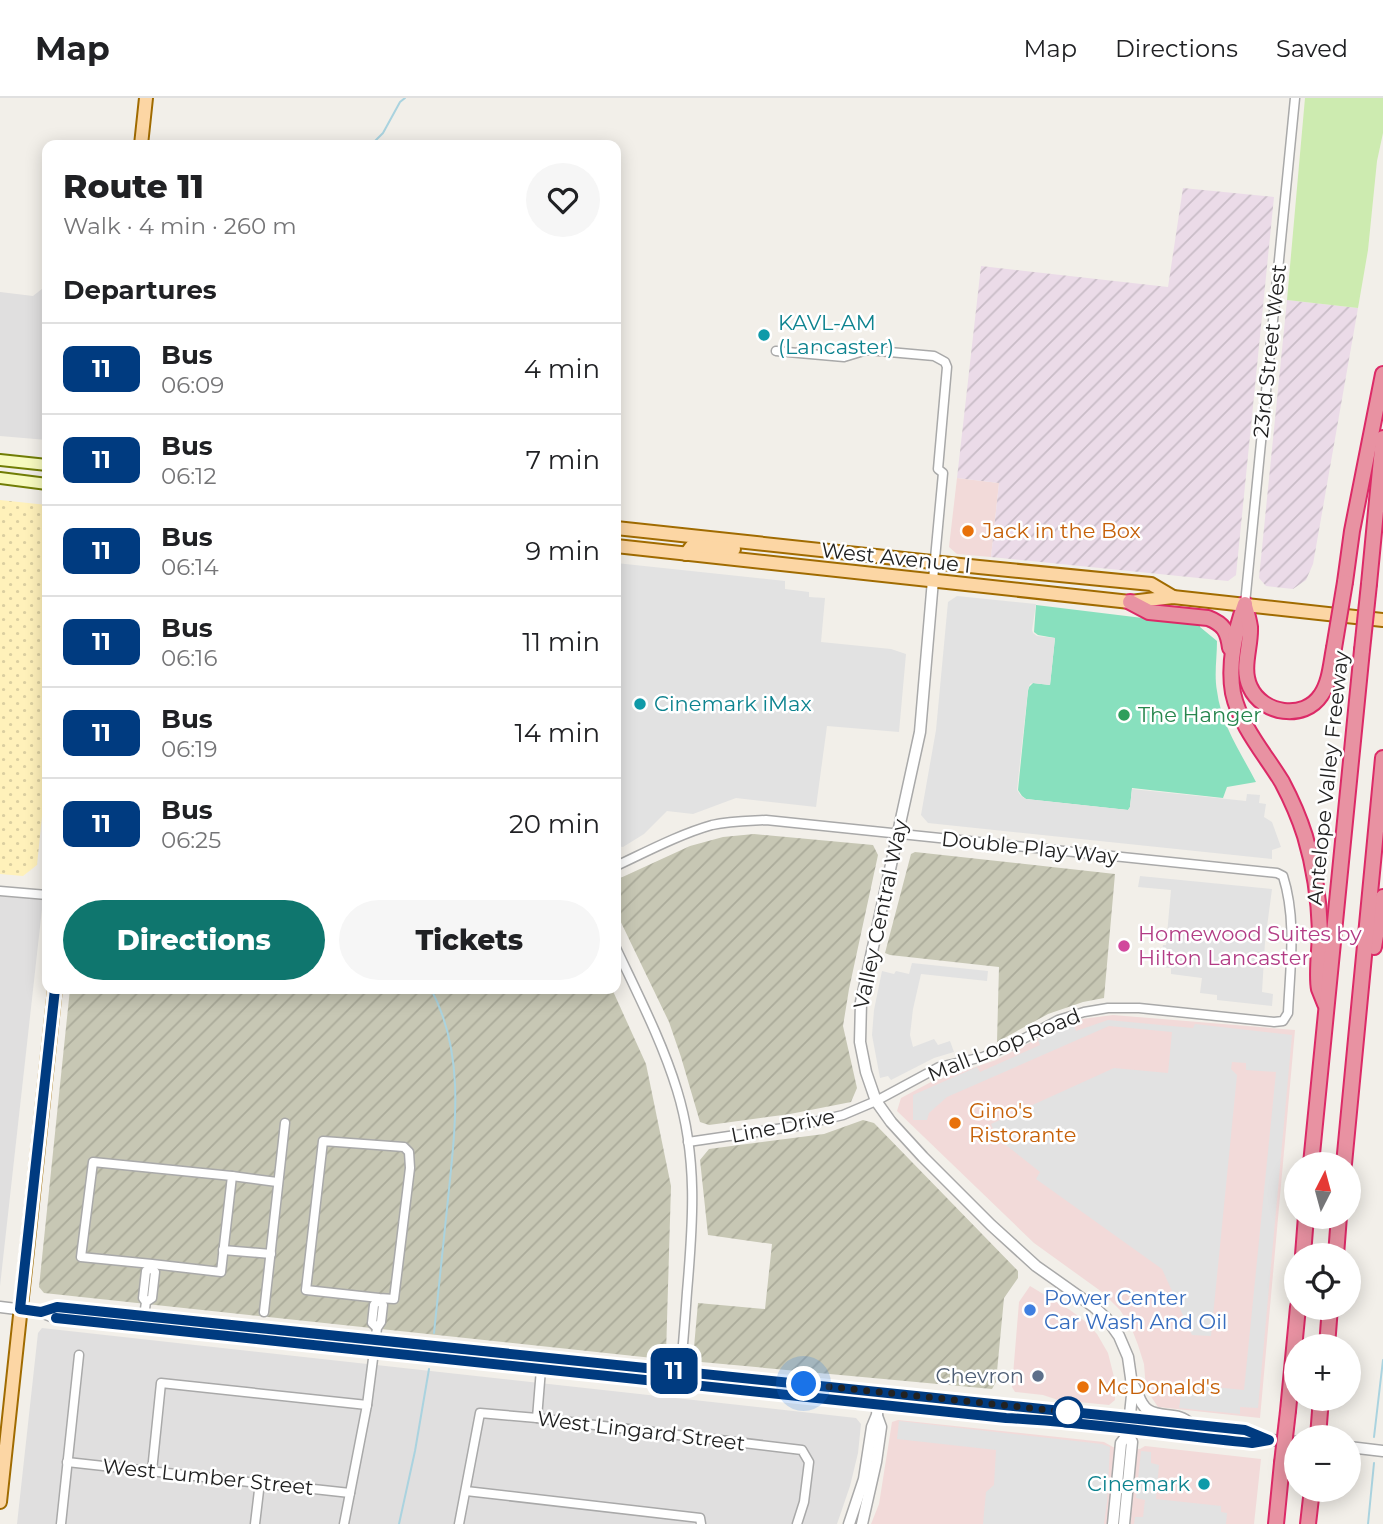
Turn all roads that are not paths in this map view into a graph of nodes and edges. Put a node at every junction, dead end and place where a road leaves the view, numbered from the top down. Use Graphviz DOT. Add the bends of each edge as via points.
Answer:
graph roads {
  1 [pos="146,98"];
  2 [pos="1295,98"];
  3 [pos="142,140"];
  4 [pos="776,351"];
  5 [pos="1383,374"];
  6 [pos="1383,438"];
  7 [pos="0,460"];
  8 [pos="42,464"];
  9 [pos="0,478"];
  10 [pos="42,483"];
  11 [pos="621,529"];
  12 [pos="750,543"];
  13 [pos="621,548"];
  14 [pos="686,554"];
  15 [pos="935,563"];
  16 [pos="933,580"];
  17 [pos="1173,597"];
  18 [pos="1130,602"];
  19 [pos="1245,604"];
  20 [pos="1383,620"];
  21 [pos="1233,660"];
  22 [pos="1383,758"];
  23 [pos="898,834"];
  24 [pos="621,864"];
  25 [pos="1283,876"];
  26 [pos="0,891"];
  27 [pos="42,895"];
  28 [pos="1383,897"];
  29 [pos="0,900"];
  30 [pos="621,959"];
  31 [pos="1362,985"];
  32 [pos="54,994"];
  33 [pos="1326,1007"];
  34 [pos="876,1101"];
  35 [pos="285,1123"];
  36 [pos="688,1142"];
  37 [pos="1312,1152"];
  38 [pos="1346,1152"];
  39 [pos="232,1176"];
  40 [pos="277,1182"];
  41 [pos="223,1250"];
  42 [pos="271,1254"];
  43 [pos="152,1266"];
  44 [pos="379,1299"];
  45 [pos="0,1307"];
  46 [pos="20,1309"];
  47 [pos="264,1311"];
  48 [pos="41,1312"];
  49 [pos="144,1316"];
  50 [pos="1297,1320"];
  51 [pos="375,1346"];
  52 [pos="79,1355"];
  53 [pos="542,1357"];
  54 [pos="541,1368"];
  55 [pos="680,1371"];
  56 [pos="679,1383"];
  57 [pos="1132,1384"];
  58 [pos="879,1392"];
  59 [pos="878,1404"];
  60 [pos="367,1405"];
  61 [pos="877,1415"];
  62 [pos="537,1418"];
  63 [pos="1191,1425"];
  64 [pos="1129,1427"];
  65 [pos="1269,1440"];
  66 [pos="1284,1441"];
  67 [pos="1361,1448"];
  68 [pos="1383,1451"];
  69 [pos="67,1462"];
  70 [pos="152,1471"];
  71 [pos="260,1482"];
  72 [pos="466,1491"];
  73 [pos="350,1493"];
  74 [pos="0,1502"];
  75 [pos="1311,1502"];
  76 [pos="701,1521"];
  77 [pos="61,1524"];
  78 [pos="256,1524"];
  79 [pos="344,1524"];
  80 [pos="459,1524"];
  81 [pos="797,1524"];
  82 [pos="849,1524"];
  83 [pos="862,1524"];
  84 [pos="1113,1524"];
  85 [pos="1124,1524"];
  86 [pos="1276,1524"];
  87 [pos="1308,1524"];
  1 -- 3 [label="main road"];
  2 -- 19 [label="street, 23rd Street West"];
  4 -- 15 [label="street" via="844,357 867,350 934,356 945,362 938,469 943,473"];
  5 -- 19 [label="highway, bridge" via="1328,677 1311,706 1283,711 1256,698 1247,675 1250,628"];
  6 -- 33 [label="highway, Antelope Valley Freeway, bridge"];
  7 -- 8 [label="main road"];
  9 -- 10 [label="main road"];
  11 -- 12 [label="main road, West Avenue I"];
  12 -- 14 [label="main road" via="738,549 691,547"];
  12 -- 15 [label="main road, West Avenue I"];
  13 -- 14 [label="main road, West Avenue I"];
  14 -- 16 [label="main road, West Avenue I"];
  15 -- 16 [label="street"];
  15 -- 17 [label="main road, West Avenue I" via="1151,584"];
  16 -- 18 [label="main road, West Avenue I"];
  16 -- 23 [label="street, Valley Central Way" via="919,732"];
  17 -- 18 [label="main road, West Avenue I"];
  17 -- 19 [label="main road, West Avenue I"];
  18 -- 21 [label="highway" via="1149,612 1216,621 1228,635"];
  19 -- 20 [label="main road, West Avenue I"];
  19 -- 21 [label="highway"];
  21 -- 33 [label="highway" via="1231,678 1238,709 1291,800 1311,858 1320,932 1319,987"];
  22 -- 31 [label="highway"];
  23 -- 24 [label="street, Double Play Way" via="740,821 712,825"];
  23 -- 25 [label="street, Double Play Way"];
  23 -- 34 [label="street, Valley Central Way" via="860,1002 860,1042"];
  25 -- 34 [label="street, Mall Loop Road" via="1292,937 1288,1013 1283,1021 1139,1008 1084,1012 983,1057 939,1068"];
  26 -- 27 [label="street"];
  26 -- 29 [label="street"];
  28 -- 31 [label="highway"];
  30 -- 36 [label="street" via="662,1045"];
  31 -- 38 [label="highway"];
  32 -- 46 [label="main road"];
  33 -- 37 [label="highway, Antelope Valley Freeway"];
  34 -- 36 [label="street, Line Drive" via="797,1126"];
  34 -- 57 [label="street, Valley Central Way" via="923,1157 991,1225 1036,1266 1107,1319 1128,1357"];
  35 -- 40 [label="street"];
  36 -- 55 [label="street" via="693,1228"];
  39 -- 40 [label="street"];
  39 -- 41 [label="street"];
  39 -- 43 [label="street" via="93,1161 81,1256"];
  40 -- 42 [label="street"];
  41 -- 42 [label="street"];
  41 -- 43 [label="street" via="221,1272"];
  42 -- 47 [label="street"];
  43 -- 49 [label="street" via="152,1298 146,1302"];
  44 -- 44 [label="street" via="394,1299 409,1152 404,1147 323,1141 306,1290"];
  44 -- 51 [label="street" via="382,1322"];
  45 -- 46 [label="street"];
  46 -- 48 [label="street"];
  46 -- 74 [label="main road"];
  48 -- 49 [label="street" via="57,1307"];
  48 -- 51 [label="street" via="56,1318"];
  49 -- 51 [label="street"];
  50 -- 86 [label="highway, bridge"];
  51 -- 53 [label="street"];
  51 -- 54 [label="street"];
  51 -- 60 [label="street"];
  52 -- 69 [label="street"];
  53 -- 54 [label="street"];
  53 -- 55 [label="street"];
  54 -- 56 [label="street"];
  54 -- 62 [label="street"];
  55 -- 56 [label="street"];
  55 -- 58 [label="street"];
  56 -- 59 [label="street"];
  57 -- 63 [label="street" via="1148,1410 1185,1418"];
  57 -- 64 [label="street, Valley Central Way"];
  58 -- 59 [label="street"];
  58 -- 64 [label="street"];
  59 -- 61 [label="street"];
  59 -- 64 [label="street"];
  60 -- 70 [label="street" via="161,1383"];
  60 -- 73 [label="street"];
  61 -- 82 [label="street"];
  61 -- 83 [label="street" via="881,1427"];
  62 -- 72 [label="street, West Lingard Street" via="480,1413"];
  62 -- 81 [label="street, West Lingard Street" via="802,1450 809,1462"];
  63 -- 64 [label="street"];
  63 -- 65 [label="street" via="1245,1430"];
  64 -- 65 [label="street" via="1252,1443"];
  64 -- 84 [label="street, Valley Central Way" via="1121,1443"];
  64 -- 85 [label="street, Valley Central Way" via="1132,1442"];
  65 -- 66 [label="street"];
  67 -- 68 [label="street"];
  69 -- 70 [label="street, West Lumber Street"];
  69 -- 77 [label="street"];
  70 -- 71 [label="street, West Lumber Street"];
  71 -- 73 [label="street, West Lumber Street"];
  71 -- 78 [label="street"];
  72 -- 76 [label="street"];
  72 -- 80 [label="street"];
  73 -- 79 [label="street"];
  75 -- 87 [label="highway"];
}
